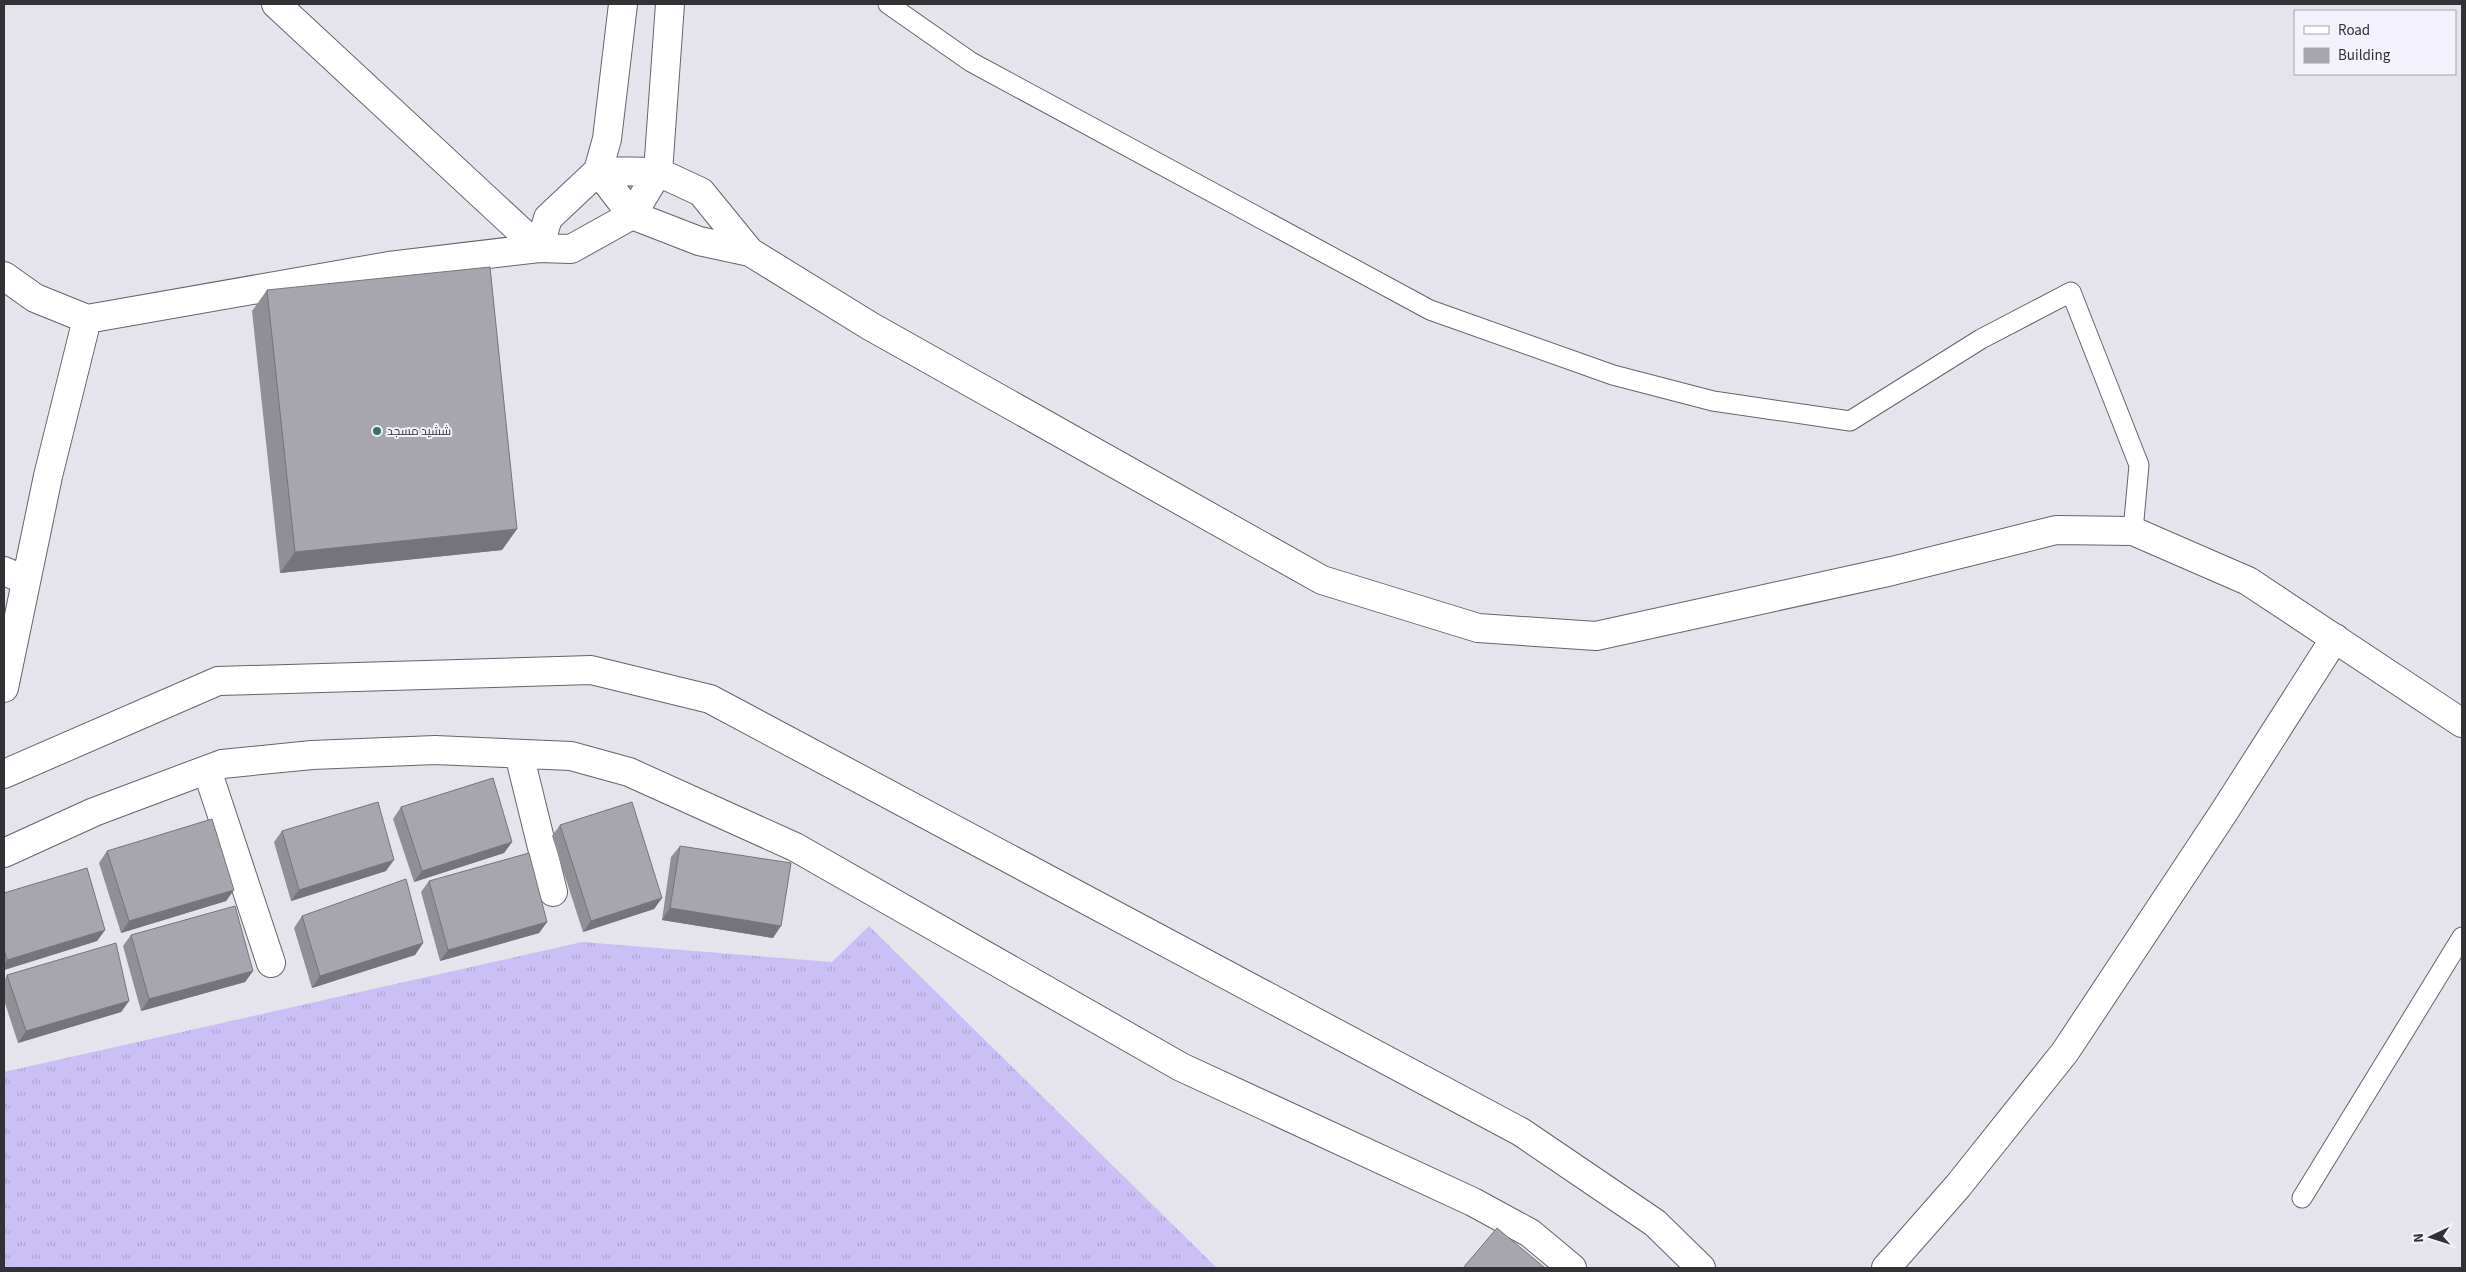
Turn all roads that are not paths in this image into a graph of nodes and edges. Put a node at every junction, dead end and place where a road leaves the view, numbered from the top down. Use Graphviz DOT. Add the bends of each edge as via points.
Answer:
graph roads {
  1 [pos="276,4"];
  2 [pos="624,4"];
  3 [pos="670,4"];
  4 [pos="888,4"];
  5 [pos="598,171"];
  6 [pos="658,172"];
  7 [pos="632,215"];
  8 [pos="539,248"];
  9 [pos="750,252"];
  10 [pos="4,276"];
  11 [pos="87,319"];
  12 [pos="2133,531"];
  13 [pos="14,576"];
  14 [pos="2335,638"];
  15 [pos="4,688"];
  16 [pos="2462,723"];
  17 [pos="519,754"];
  18 [pos="206,770"];
  19 [pos="4,774"];
  20 [pos="4,853"];
  21 [pos="553,892"];
  22 [pos="2462,937"];
  23 [pos="271,963"];
  24 [pos="2302,1198"];
  25 [pos="1572,1268"];
  26 [pos="1700,1268"];
  27 [pos="1886,1268"];
  1 -- 8 [label="street"];
  2 -- 5 [label="street" via="607,139"];
  3 -- 6 [label="street"];
  4 -- 12 [label="lane" via="971,62 1430,310 1614,375 1713,401 1850,421 1981,339 2071,292 2139,465"];
  5 -- 6 [label="street"];
  5 -- 7 [label="street"];
  5 -- 8 [label="street" via="548,218"];
  6 -- 7 [label="street"];
  6 -- 9 [label="street" via="701,192"];
  7 -- 8 [label="street" via="571,249"];
  7 -- 9 [label="street" via="699,242"];
  8 -- 11 [label="street" via="388,266"];
  9 -- 12 [label="street" via="870,326 1322,580 1478,628 1596,636 1892,571 2056,530"];
  10 -- 11 [label="street" via="35,298"];
  11 -- 13 [label="street" via="48,476"];
  12 -- 14 [label="street" via="2248,581"];
  13 -- 15 [label="street"];
  14 -- 16 [label="street"];
  14 -- 27 [label="street" via="2065,1052 1958,1186"];
  17 -- 18 [label="street" via="434,750 312,755 222,764"];
  17 -- 21 [label="street"];
  17 -- 25 [label="street" via="571,756 629,772 795,847 1181,1067 1473,1202 1530,1233"];
  18 -- 20 [label="street" via="94,812"];
  18 -- 23 [label="street"];
  19 -- 26 [label="street" via="218,681 591,670 710,700 1521,1132 1656,1223"];
  22 -- 24 [label="lane"];
}
